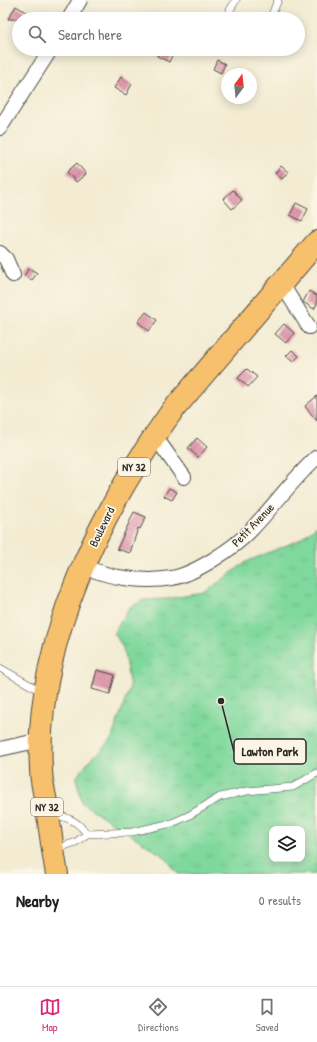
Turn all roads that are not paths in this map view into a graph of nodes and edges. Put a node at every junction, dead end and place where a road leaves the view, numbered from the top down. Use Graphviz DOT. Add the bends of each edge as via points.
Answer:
graph roads {
  1 [pos="80,0"];
  2 [pos="236,0"];
  3 [pos="278,0"];
  4 [pos="73,12"];
  5 [pos="230,12"];
  6 [pos="273,12"];
  7 [pos="46,56"];
  8 [pos="0,128"];
  9 [pos="317,242"];
  10 [pos="0,253"];
  11 [pos="13,275"];
  12 [pos="281,283"];
  13 [pos="309,327"];
  14 [pos="154,435"];
  15 [pos="317,457"];
  16 [pos="184,477"];
  17 [pos="83,567"];
  18 [pos="0,668"];
  19 [pos="46,694"];
  20 [pos="41,740"];
  21 [pos="0,749"];
  22 [pos="317,772"];
  23 [pos="48,814"];
  24 [pos="87,834"];
  25 [pos="54,849"];
  26 [pos="57,874"];
  1 -- 4 [label="street"];
  2 -- 5 [label="lane"];
  3 -- 6 [label="lane"];
  7 -- 8 [label="street"];
  9 -- 12 [label="main road, Boulevard / NY 32"];
  10 -- 11 [label="street" via="6,259"];
  12 -- 13 [label="street"];
  12 -- 14 [label="main road, Boulevard / NY 32"];
  14 -- 16 [label="street"];
  14 -- 17 [label="main road, Boulevard / NY 32" via="121,488"];
  15 -- 17 [label="street, Petit Avenue" via="235,546 209,562 173,578 141,580 118,577"];
  17 -- 19 [label="main road, Boulevard / NY 32" via="66,609 51,660"];
  18 -- 19 [label="lane"];
  19 -- 20 [label="main road, Boulevard / NY 32"];
  20 -- 21 [label="street"];
  20 -- 23 [label="main road, Boulevard / NY 32" via="41,770"];
  22 -- 24 [label="lane" via="293,787 247,791 220,797 172,823 132,832"];
  23 -- 24 [label="lane" via="66,816 80,825"];
  23 -- 25 [label="main road, Boulevard / NY 32"];
  24 -- 25 [label="lane" via="76,842"];
  25 -- 26 [label="main road, Boulevard / NY 32"];
}
